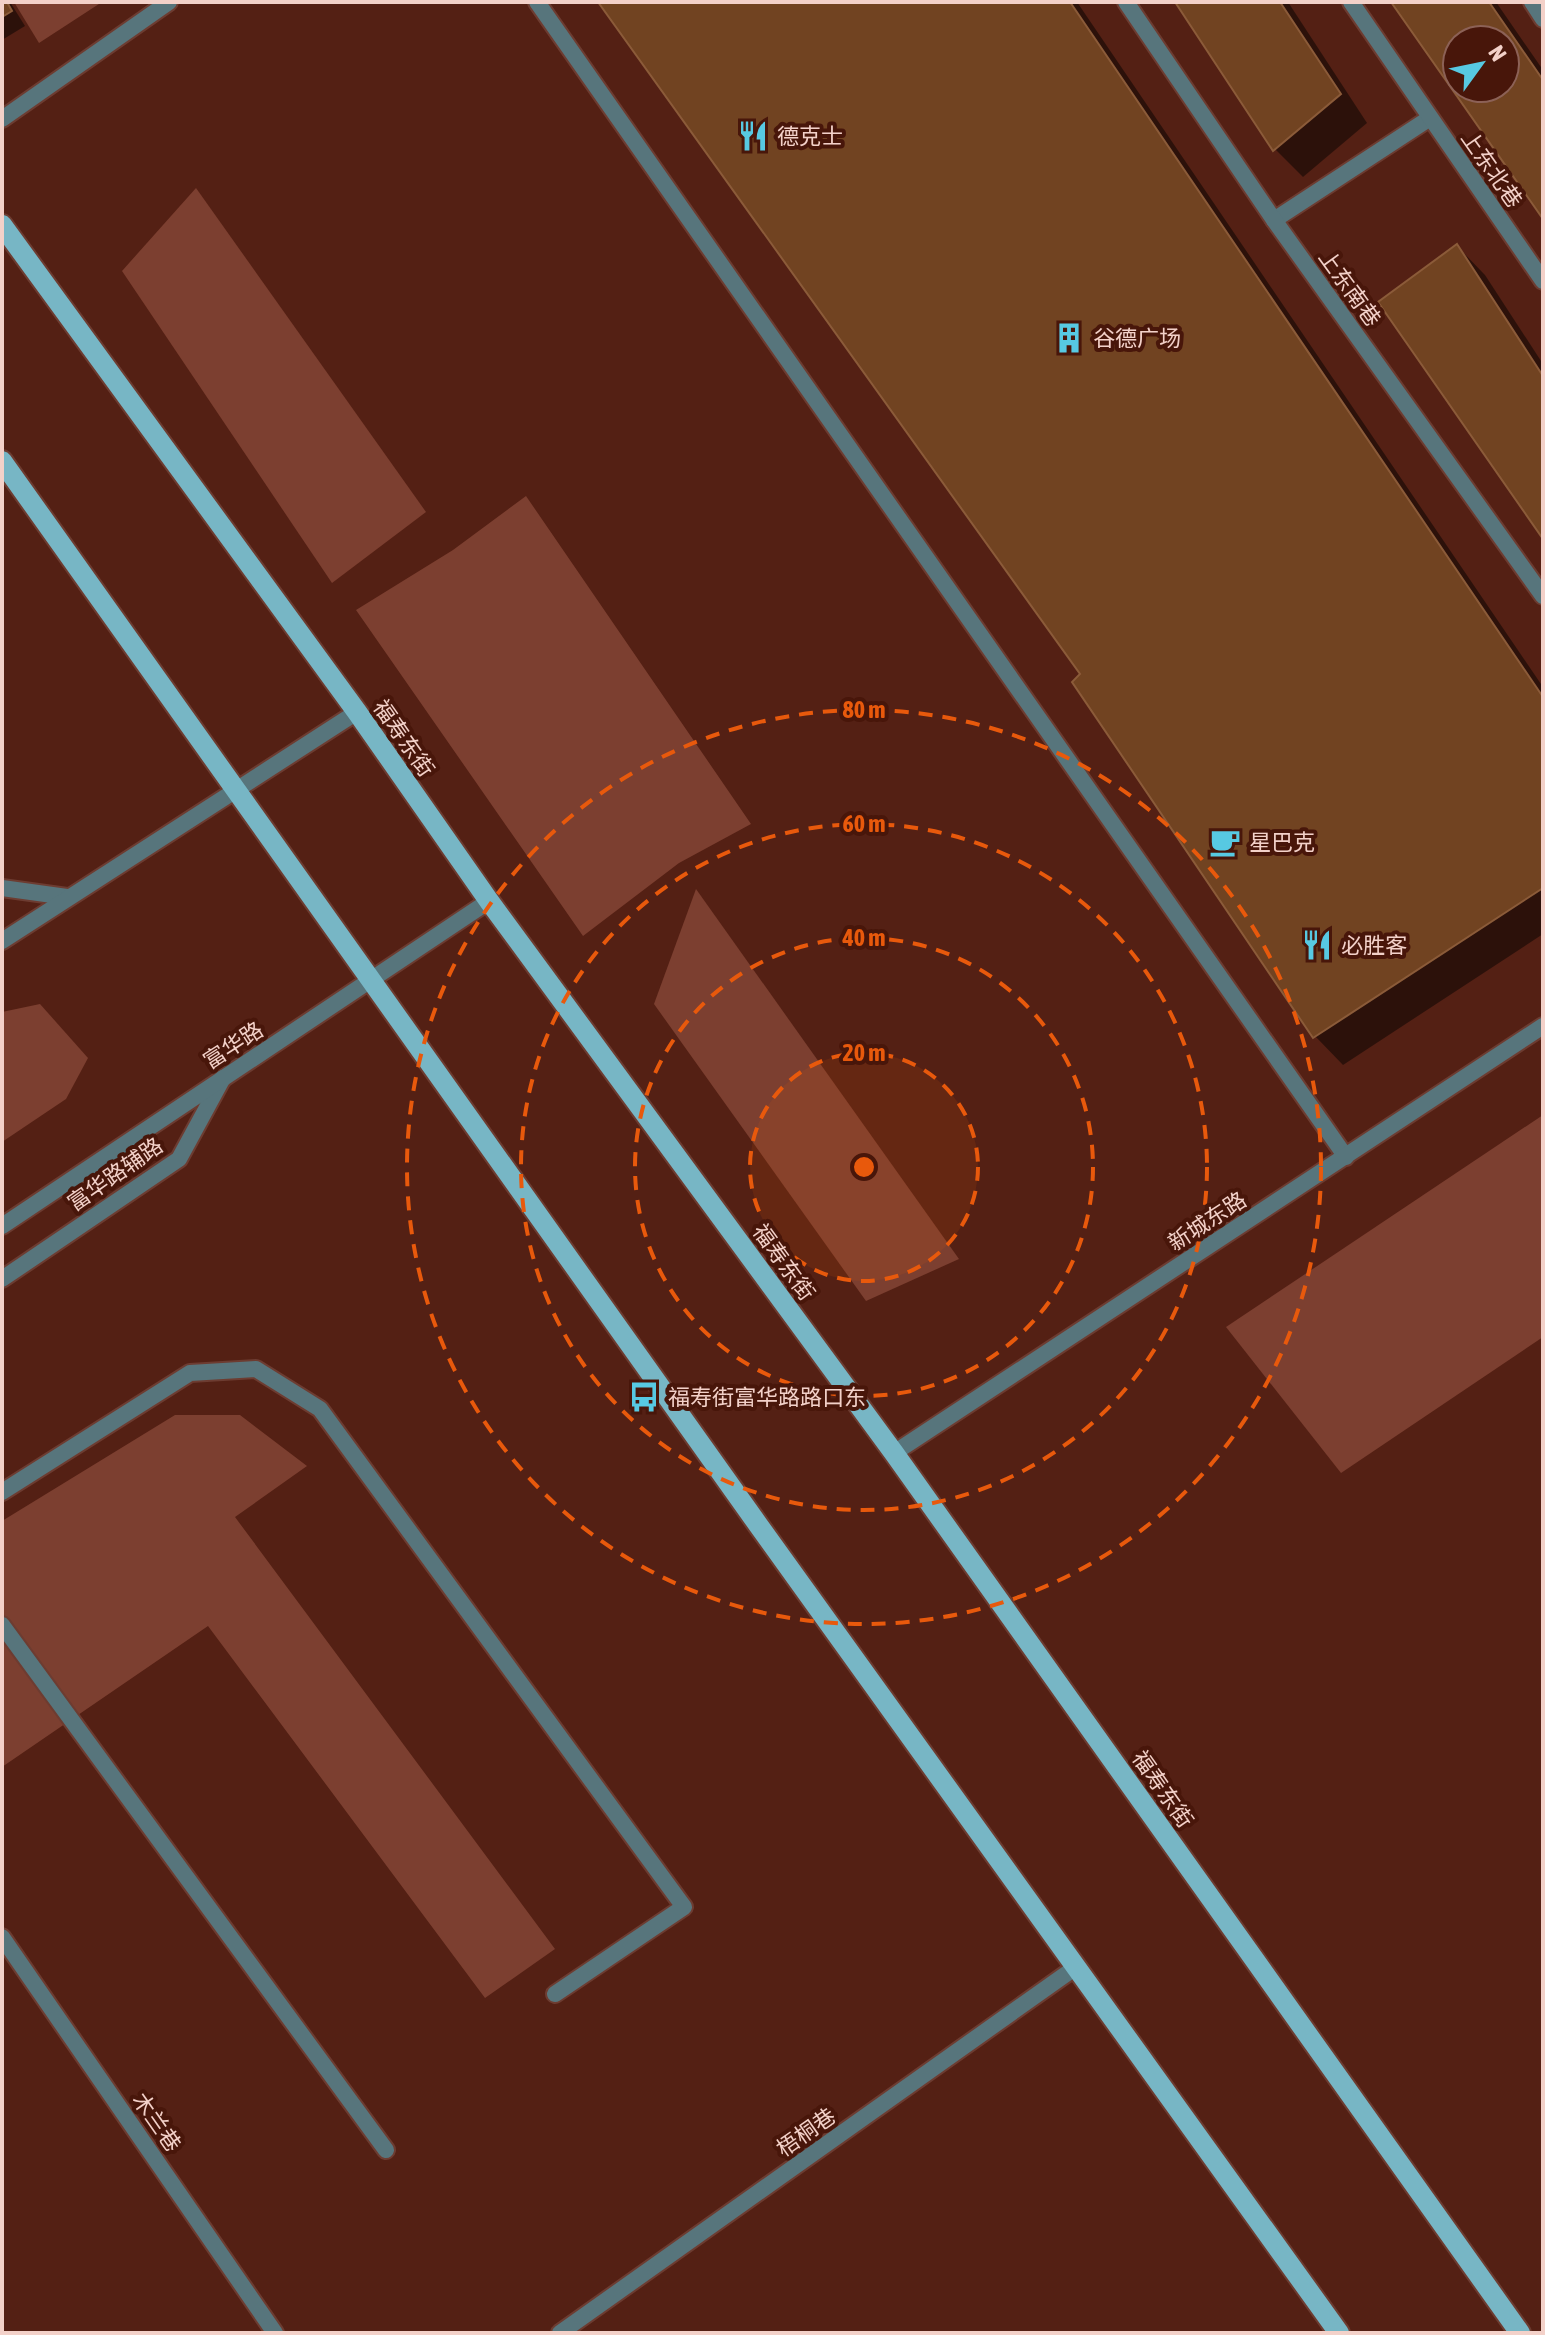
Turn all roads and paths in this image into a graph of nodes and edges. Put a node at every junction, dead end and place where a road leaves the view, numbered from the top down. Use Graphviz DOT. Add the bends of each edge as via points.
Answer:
graph roads {
  1 [pos="169,2"];
  2 [pos="537,2"];
  3 [pos="1126,2"];
  4 [pos="1351,2"];
  5 [pos="1532,2"];
  6 [pos="1543,19"];
  7 [pos="1430,118"];
  8 [pos="2,119"];
  9 [pos="1274,220"];
  10 [pos="2,225"];
  11 [pos="1543,281"];
  12 [pos="2,461"];
  13 [pos="1543,596"];
  14 [pos="357,712"];
  15 [pos="236,789"];
  16 [pos="2,888"];
  17 [pos="67,897"];
  18 [pos="489,901"];
  19 [pos="2,941"];
  20 [pos="372,981"];
  21 [pos="1543,1026"];
  22 [pos="223,1078"];
  23 [pos="1346,1157"];
  24 [pos="2,1226"];
  25 [pos="2,1279"];
  26 [pos="894,1453"];
  27 [pos="2,1492"];
  28 [pos="2,1625"];
  29 [pos="2,1937"];
  30 [pos="1076,1967"];
  31 [pos="555,1994"];
  32 [pos="386,2150"];
  33 [pos="275,2333"];
  34 [pos="560,2333"];
  35 [pos="1339,2333"];
  36 [pos="1520,2333"];
  1 -- 8 [label="street"];
  2 -- 23 [label="street"];
  3 -- 9 [label="street, 上东南巷"];
  4 -- 7 [label="street, 上东北巷"];
  5 -- 6 [label="street"];
  7 -- 9 [label="street"];
  7 -- 11 [label="street, 上东北巷"];
  9 -- 13 [label="street, 上东南巷"];
  10 -- 14 [label="main road, 福寿东街"];
  12 -- 15 [label="main road"];
  14 -- 15 [label="street"];
  14 -- 18 [label="main road, 福寿东街"];
  15 -- 17 [label="street"];
  15 -- 20 [label="main road"];
  16 -- 17 [label="street"];
  17 -- 19 [label="street"];
  18 -- 20 [label="street, 富华路"];
  18 -- 26 [label="main road, 福寿东街"];
  20 -- 22 [label="street, 富华路"];
  20 -- 30 [label="main road"];
  21 -- 23 [label="street, 新城东路"];
  22 -- 24 [label="street, 富华路"];
  22 -- 25 [label="street, 富华路辅路" via="179,1159"];
  23 -- 26 [label="street, 新城东路"];
  26 -- 36 [label="main road, 福寿东街"];
  27 -- 31 [label="street" via="190,1373 256,1369 320,1409 684,1907"];
  28 -- 32 [label="street"];
  29 -- 33 [label="street, 木兰巷"];
  30 -- 34 [label="street, 梧桐巷"];
  30 -- 35 [label="main road"];
}
